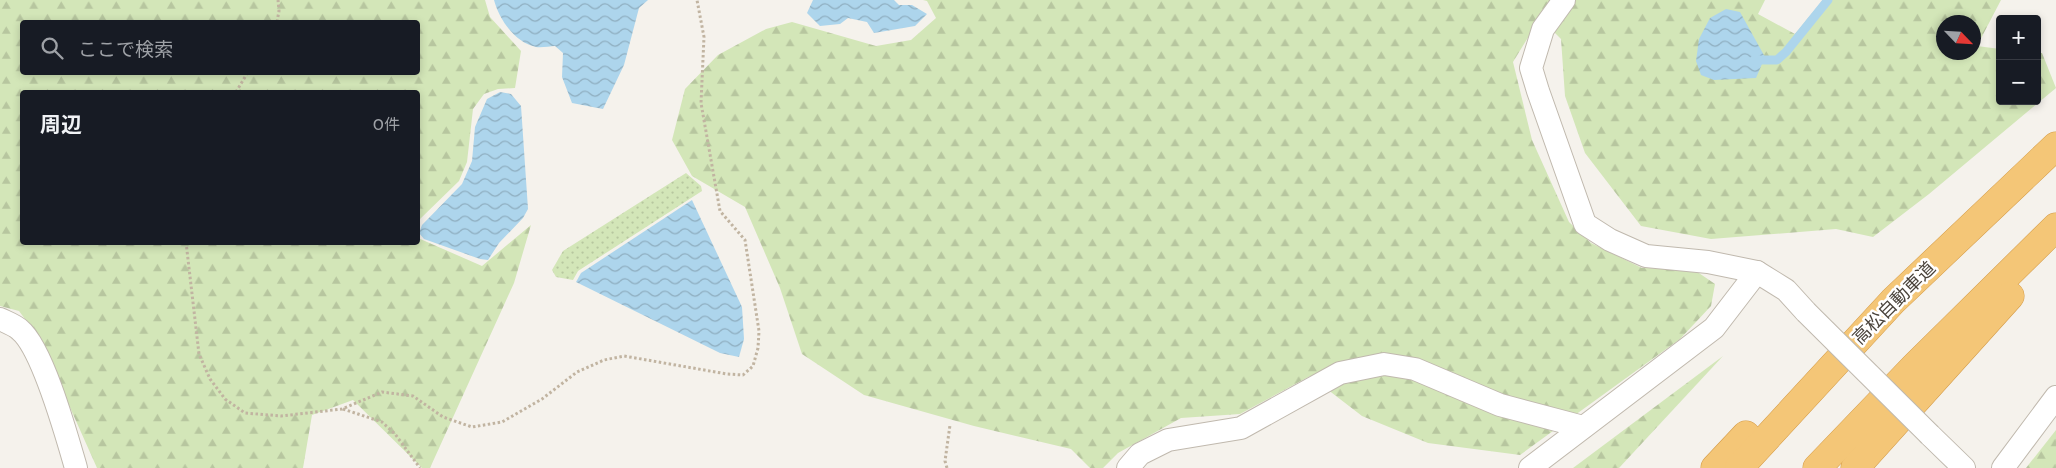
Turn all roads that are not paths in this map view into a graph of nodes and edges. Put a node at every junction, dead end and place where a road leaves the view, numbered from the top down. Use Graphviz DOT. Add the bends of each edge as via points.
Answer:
graph roads {
  1 [pos="1564,0"];
  2 [pos="2056,146"];
  3 [pos="2056,227"];
  4 [pos="2056,245"];
  5 [pos="1757,272"];
  6 [pos="1892,301"];
  7 [pos="0,319"];
  8 [pos="2056,398"];
  9 [pos="1583,427"];
  10 [pos="76,468"];
  11 [pos="1128,468"];
  12 [pos="1530,468"];
  13 [pos="1715,468"];
  14 [pos="1739,468"];
  15 [pos="1817,468"];
  16 [pos="1855,468"];
  17 [pos="1964,468"];
  18 [pos="2003,468"];
  1 -- 5 [label="street" via="1543,28 1531,68 1585,224 1610,240 1646,256 1708,262"];
  2 -- 6 [label="highway, 高松自動車道"];
  3 -- 15 [label="highway"];
  4 -- 16 [label="highway"];
  5 -- 9 [label="street" via="1714,328"];
  5 -- 17 [label="street, bridge" via="1786,290"];
  6 -- 13 [label="highway" via="1791,387"];
  6 -- 14 [label="highway, 高松自動車道"];
  7 -- 10 [label="street" via="20,330 36,353"];
  8 -- 18 [label="street"];
  9 -- 11 [label="street" via="1500,405 1415,369 1384,364 1340,374 1241,428 1168,440 1140,454"];
  9 -- 12 [label="street"];
}
